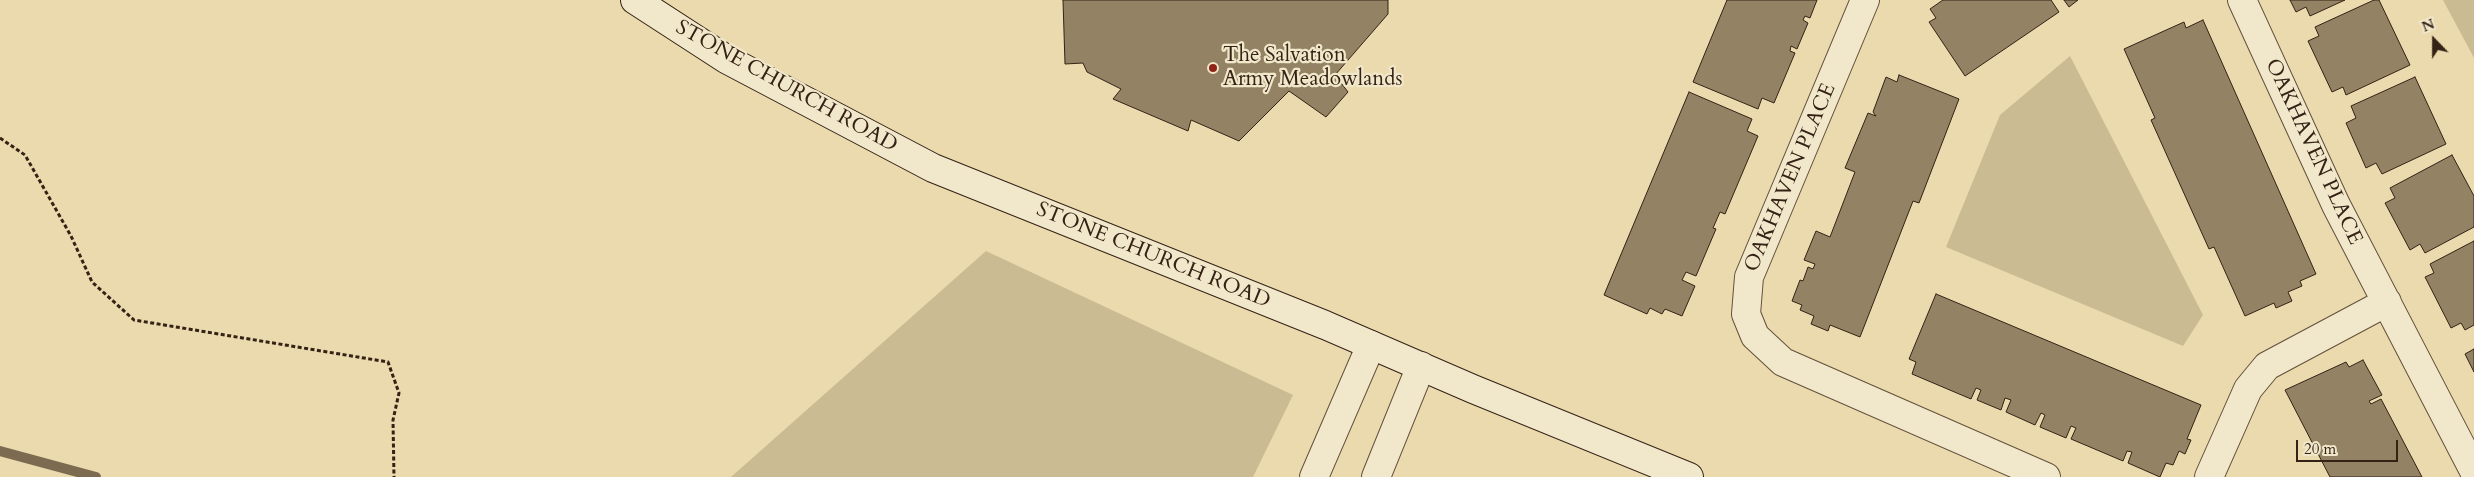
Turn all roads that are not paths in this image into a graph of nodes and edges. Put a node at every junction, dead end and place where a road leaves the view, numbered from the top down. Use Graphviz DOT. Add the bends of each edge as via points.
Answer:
graph roads {
  1 [pos="634,0"];
  2 [pos="1865,0"];
  3 [pos="2242,0"];
  4 [pos="2387,302"];
  5 [pos="1371,345"];
  6 [pos="1421,366"];
  7 [pos="2474,471"];
  8 [pos="1314,477"];
  9 [pos="1376,477"];
  10 [pos="1689,477"];
  11 [pos="2046,477"];
  12 [pos="2208,477"];
  1 -- 5 [label="street, STONE CHURCH ROAD" via="726,59 933,168"];
  2 -- 11 [label="street, OAKHAVEN PLACE" via="1749,277 1746,314 1755,336 1783,362"];
  3 -- 4 [label="street, OAKHAVEN PLACE" via="2336,205"];
  4 -- 7 [label="street, OAKHAVEN PLACE"];
  4 -- 12 [label="street" via="2267,366 2248,389"];
  5 -- 6 [label="street, STONE CHURCH ROAD"];
  5 -- 8 [label="street"];
  6 -- 9 [label="street"];
  6 -- 10 [label="street, STONE CHURCH ROAD"];
}
